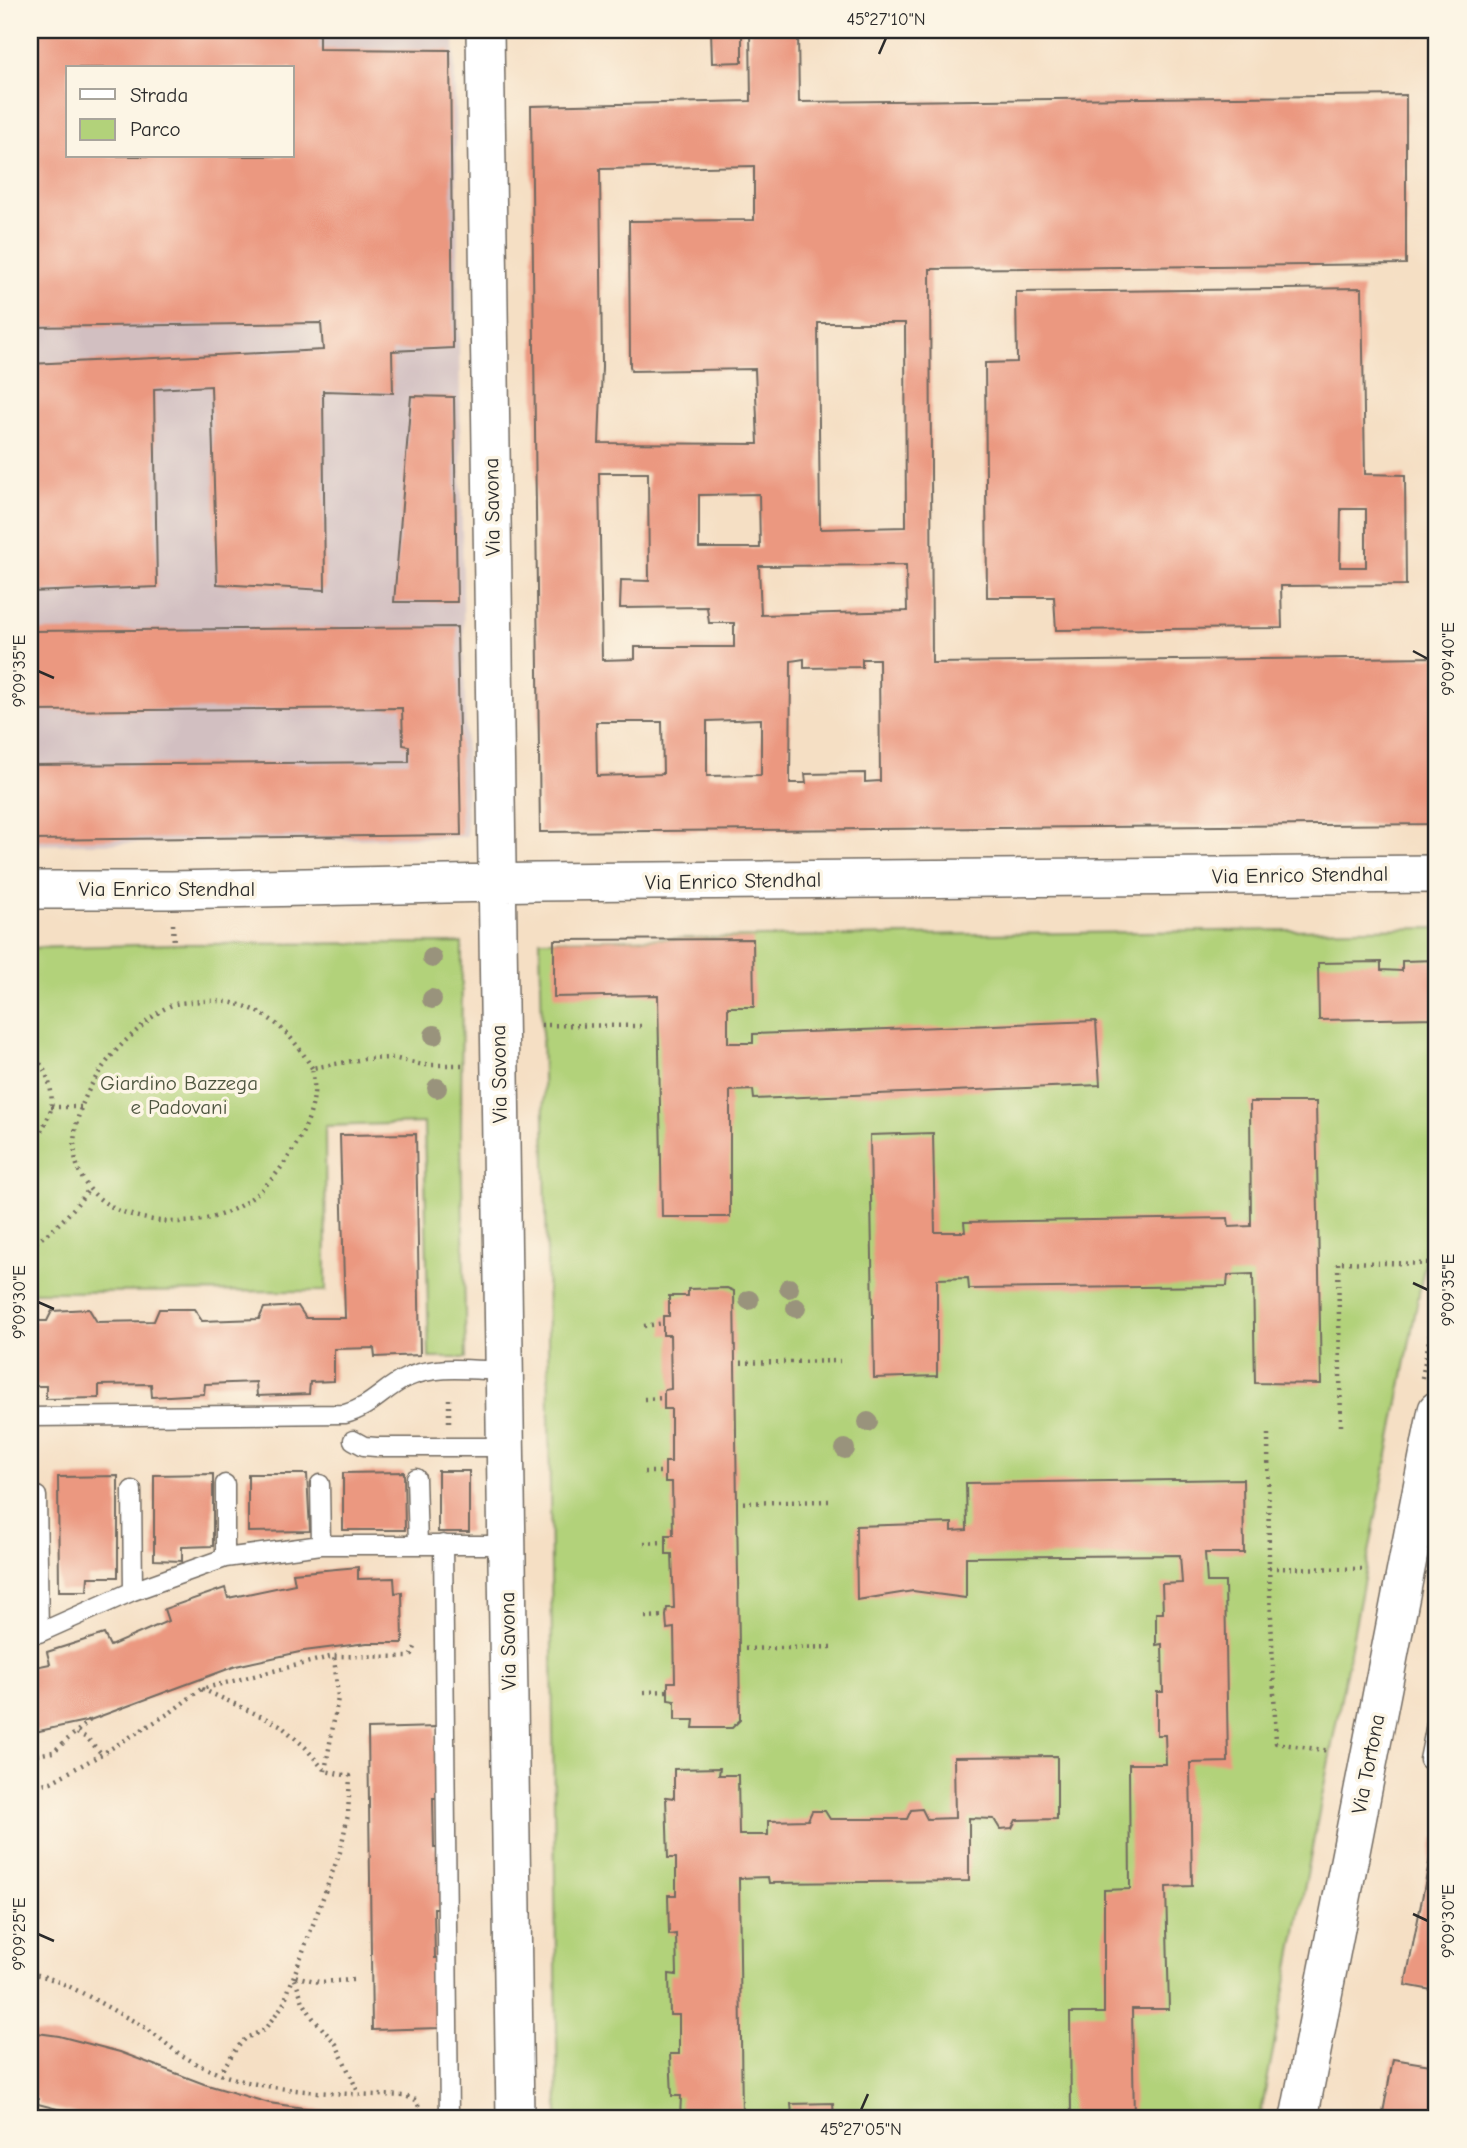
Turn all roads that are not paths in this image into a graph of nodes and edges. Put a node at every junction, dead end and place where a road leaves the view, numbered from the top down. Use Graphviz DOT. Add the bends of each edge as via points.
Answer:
graph roads {
  1 [pos="485,30"];
  2 [pos="1437,874"];
  3 [pos="497,883"];
  4 [pos="30,890"];
  5 [pos="503,1371"];
  6 [pos="1437,1410"];
  7 [pos="30,1417"];
  8 [pos="352,1440"];
  9 [pos="505,1447"];
  10 [pos="416,1478"];
  11 [pos="225,1484"];
  12 [pos="320,1484"];
  13 [pos="132,1490"];
  14 [pos="37,1496"];
  15 [pos="418,1544"];
  16 [pos="443,1544"];
  17 [pos="321,1545"];
  18 [pos="506,1545"];
  19 [pos="225,1558"];
  20 [pos="132,1591"];
  21 [pos="1437,1719"];
  22 [pos="1437,1761"];
  23 [pos="449,2118"];
  24 [pos="515,2118"];
  25 [pos="1299,2118"];
  1 -- 3 [label="street, Via Savona"];
  2 -- 3 [label="street, Via Enrico Stendhal"];
  3 -- 4 [label="street, Via Enrico Stendhal"];
  3 -- 5 [label="street, Via Savona"];
  5 -- 7 [label="lane" via="438,1369 406,1378 360,1410 345,1414"];
  5 -- 9 [label="street, Via Savona"];
  6 -- 25 [label="street, Via Tortona"];
  8 -- 9 [label="lane" via="376,1447"];
  9 -- 18 [label="street, Via Savona"];
  10 -- 15 [label="lane"];
  11 -- 19 [label="lane"];
  12 -- 17 [label="lane"];
  13 -- 20 [label="lane"];
  14 -- 20 [label="lane" via="40,1633"];
  15 -- 16 [label="lane"];
  15 -- 17 [label="lane"];
  16 -- 18 [label="lane"];
  16 -- 23 [label="lane"];
  17 -- 19 [label="lane"];
  18 -- 24 [label="street, Via Savona"];
  19 -- 20 [label="lane"];
  21 -- 22 [label="lane" via="1429,1760"];
}
